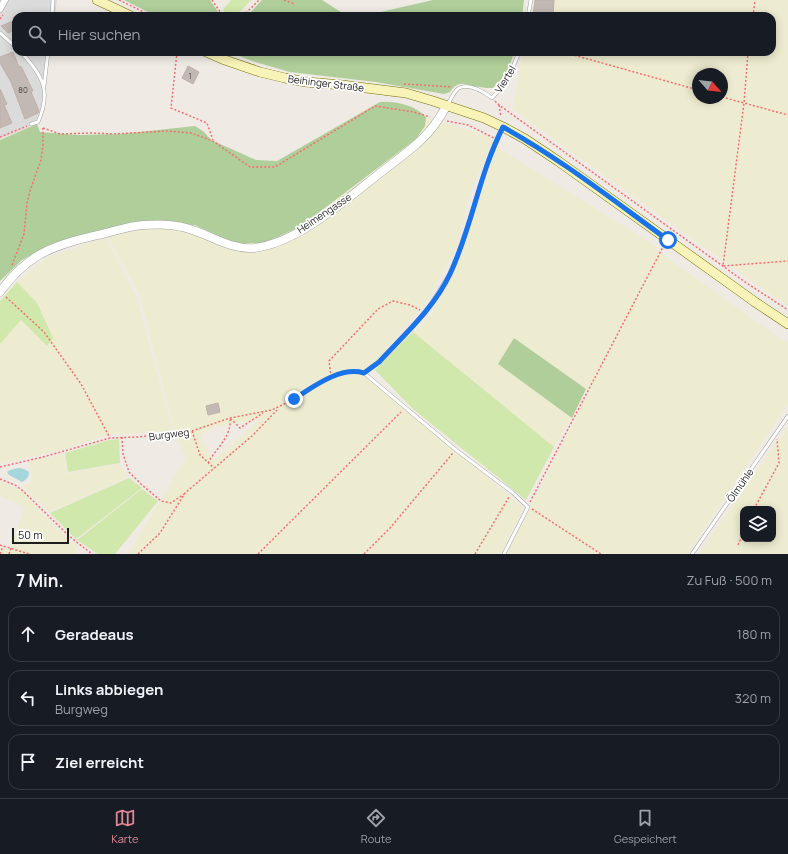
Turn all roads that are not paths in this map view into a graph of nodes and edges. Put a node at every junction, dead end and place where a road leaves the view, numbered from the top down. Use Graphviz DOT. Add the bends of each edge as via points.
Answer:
graph roads {
  1 [pos="5,0"];
  2 [pos="53,0"];
  3 [pos="97,0"];
  4 [pos="531,0"];
  5 [pos="0,9"];
  6 [pos="52,12"];
  7 [pos="122,12"];
  8 [pos="529,12"];
  9 [pos="0,33"];
  10 [pos="12,44"];
  11 [pos="24,56"];
  12 [pos="48,56"];
  13 [pos="215,56"];
  14 [pos="517,56"];
  15 [pos="44,86"];
  16 [pos="447,105"];
  17 [pos="31,124"];
  18 [pos="503,127"];
  19 [pos="0,292"];
  20 [pos="788,324"];
  21 [pos="788,416"];
  22 [pos="504,554"];
  23 [pos="692,554"];
  1 -- 5 [label="street"];
  2 -- 6 [label="lane"];
  3 -- 7 [label="main road"];
  4 -- 8 [label="lane"];
  9 -- 10 [label="lane"];
  11 -- 15 [label="lane" via="39,74"];
  12 -- 15 [label="lane"];
  13 -- 16 [label="main road, Beihinger Straße" via="285,78 406,93"];
  14 -- 16 [label="lane, Viertel" via="510,74 492,98 477,90 460,88"];
  15 -- 17 [label="lane" via="41,114 38,122"];
  16 -- 18 [label="main road, Beihinger Straße"];
  16 -- 19 [label="street, Heimengasse" via="439,119 416,145 333,210 281,240 253,248 240,247 228,245 183,227 132,227 81,239 41,254 14,276"];
  18 -- 20 [label="main road, Beihinger Straße" via="558,161"];
  18 -- 22 [label="lane" via="496,139 462,245 449,275 425,313 379,362 364,373 528,507"];
  21 -- 23 [label="lane, Ölmühle"];
}
